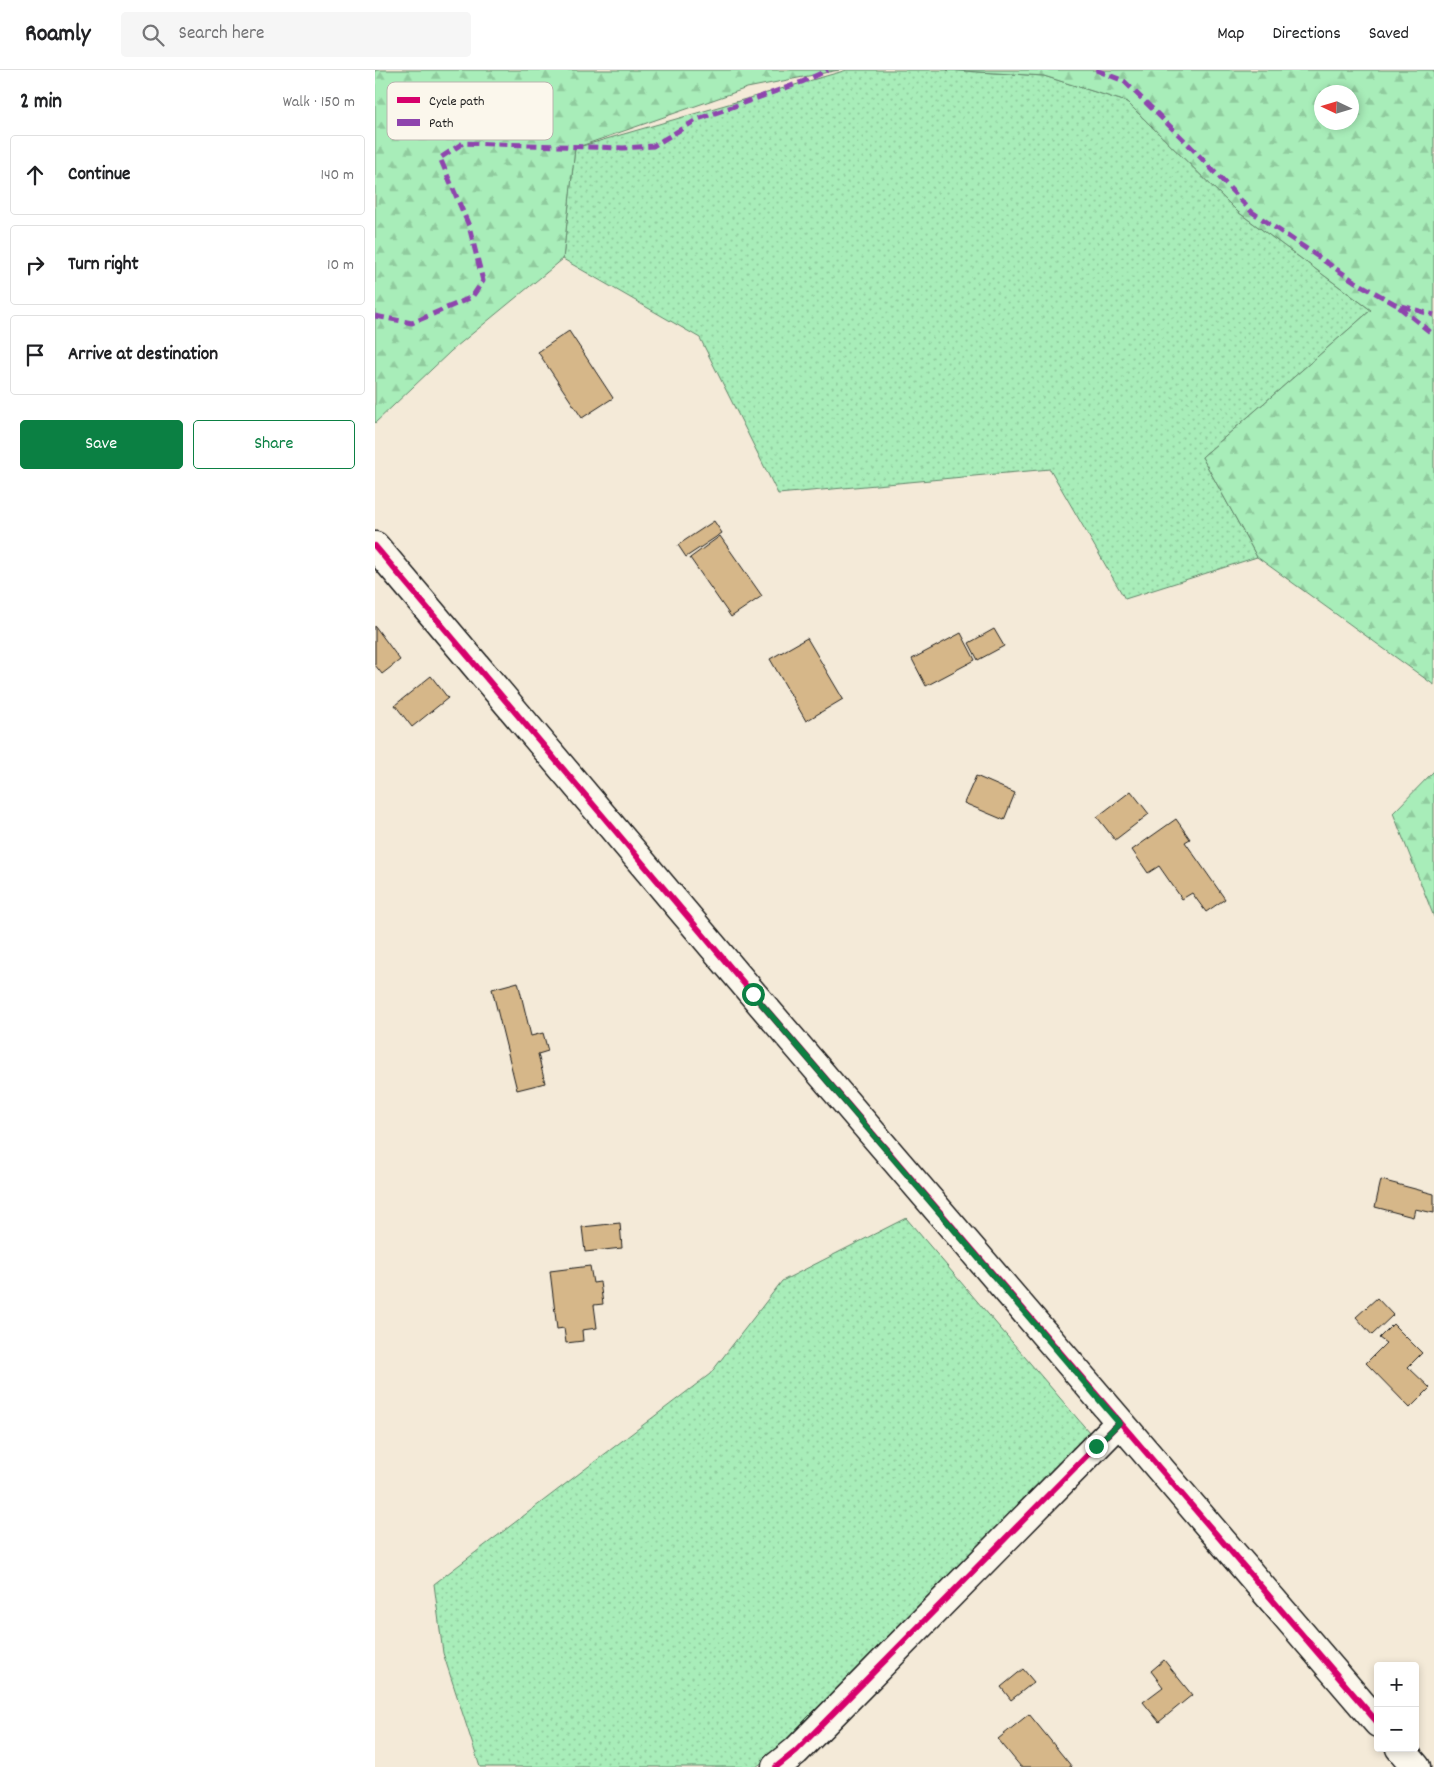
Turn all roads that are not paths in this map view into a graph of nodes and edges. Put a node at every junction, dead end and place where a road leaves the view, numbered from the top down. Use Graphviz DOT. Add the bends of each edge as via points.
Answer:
graph roads {
  1 [pos="375,546"];
  2 [pos="1119,1423"];
  3 [pos="1374,1718"];
  4 [pos="1403,1752"];
  5 [pos="776,1767"];
  6 [pos="1416,1767"];
  1 -- 2 [label="street"];
  2 -- 3 [label="street"];
  2 -- 5 [label="street" via="796,1751"];
  4 -- 6 [label="street"];
}
